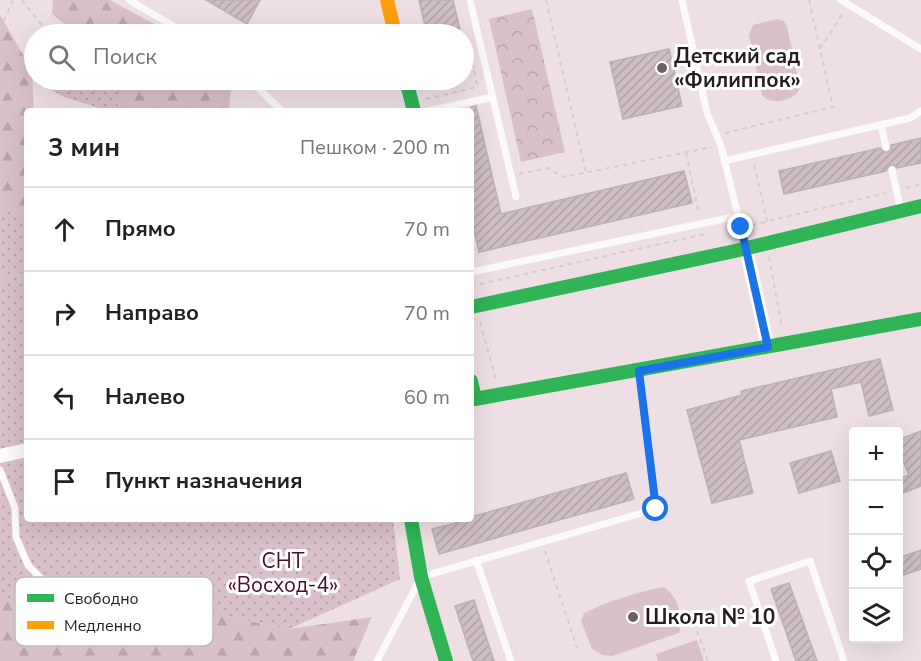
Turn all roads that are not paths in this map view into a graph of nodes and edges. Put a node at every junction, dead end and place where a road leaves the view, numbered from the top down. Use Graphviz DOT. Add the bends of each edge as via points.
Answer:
graph roads {
  1 [pos="129,0"];
  2 [pos="387,0"];
  3 [pos="470,0"];
  4 [pos="682,0"];
  5 [pos="841,0"];
  6 [pos="849,2"];
  7 [pos="171,24"];
  8 [pos="393,24"];
  9 [pos="921,49"];
  10 [pos="260,90"];
  11 [pos="409,90"];
  12 [pos="493,97"];
  13 [pos="413,107"];
  14 [pos="279,108"];
  15 [pos="442,108"];
  16 [pos="921,111"];
  17 [pos="881,125"];
  18 [pos="886,147"];
  19 [pos="724,160"];
  20 [pos="892,170"];
  21 [pos="516,197"];
  22 [pos="921,206"];
  23 [pos="902,211"];
  24 [pos="738,216"];
  25 [pos="746,248"];
  26 [pos="474,271"];
  27 [pos="474,306"];
  28 [pos="921,319"];
  29 [pos="768,347"];
  30 [pos="639,371"];
  31 [pos="474,400"];
  32 [pos="24,451"];
  33 [pos="0,456"];
  34 [pos="0,470"];
  35 [pos="412,522"];
  36 [pos="476,560"];
  37 [pos="39,577"];
  38 [pos="421,577"];
  39 [pos="377,661"];
  40 [pos="446,661"];
  41 [pos="511,661"];
  42 [pos="776,661"];
  43 [pos="844,661"];
  1 -- 7 [label="lane"];
  2 -- 8 [label="street"];
  3 -- 12 [label="lane"];
  4 -- 19 [label="lane" via="706,113"];
  5 -- 6 [label="lane"];
  6 -- 9 [label="lane"];
  10 -- 14 [label="lane"];
  11 -- 13 [label="street"];
  12 -- 15 [label="lane"];
  12 -- 21 [label="lane"];
  16 -- 17 [label="lane"];
  17 -- 18 [label="lane"];
  17 -- 19 [label="lane"];
  19 -- 24 [label="lane"];
  20 -- 23 [label="lane"];
  22 -- 23 [label="street"];
  23 -- 25 [label="street"];
  24 -- 25 [label="lane"];
  24 -- 26 [label="lane"];
  25 -- 27 [label="street"];
  25 -- 29 [label="street"];
  28 -- 29 [label="street"];
  29 -- 30 [label="street"];
  30 -- 31 [label="street"];
  30 -- 36 [label="lane" via="656,509"];
  32 -- 33 [label="street"];
  34 -- 37 [label="lane" via="15,508 16,537 28,566"];
  35 -- 38 [label="street"];
  36 -- 38 [label="lane"];
  36 -- 41 [label="lane"];
  38 -- 39 [label="lane"];
  38 -- 40 [label="street"];
  42 -- 43 [label="lane" via="748,581 810,561"];
}
